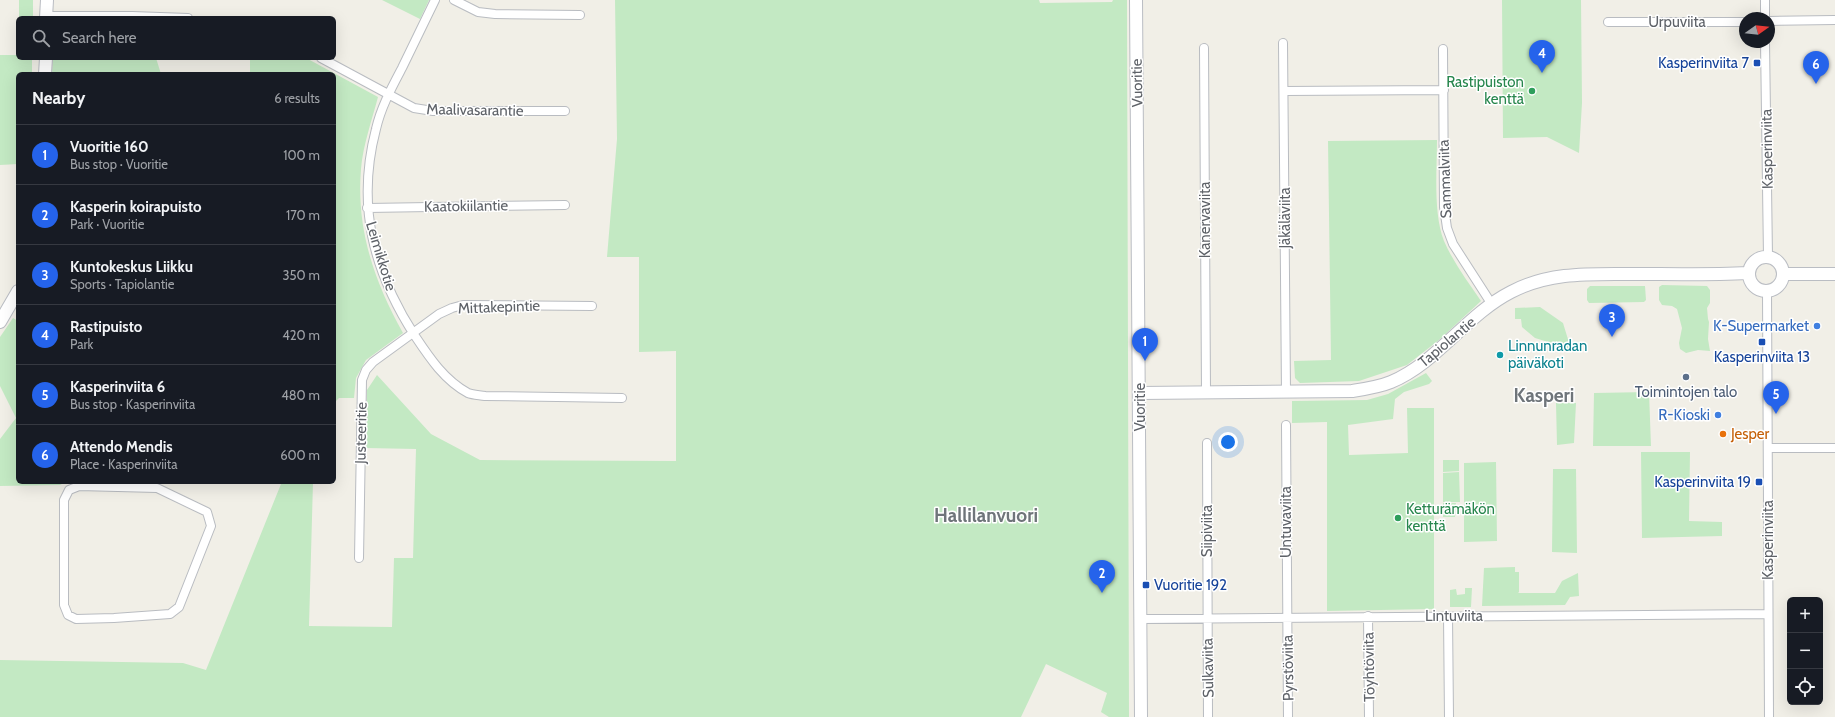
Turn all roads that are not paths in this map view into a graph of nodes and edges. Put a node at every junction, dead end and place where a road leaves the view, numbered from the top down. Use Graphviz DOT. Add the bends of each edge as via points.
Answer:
graph roads {
  1 [pos="47,0"];
  2 [pos="435,0"];
  3 [pos="454,0"];
  4 [pos="1136,0"];
  5 [pos="1765,0"];
  6 [pos="1765,12"];
  7 [pos="580,15"];
  8 [pos="46,16"];
  9 [pos="1835,20"];
  10 [pos="1775,21"];
  11 [pos="1608,22"];
  12 [pos="1739,22"];
  13 [pos="1283,44"];
  14 [pos="1204,48"];
  15 [pos="1765,48"];
  16 [pos="1443,50"];
  17 [pos="46,60"];
  18 [pos="325,60"];
  19 [pos="45,72"];
  20 [pos="1444,90"];
  21 [pos="1284,91"];
  22 [pos="389,94"];
  23 [pos="565,111"];
  24 [pos="565,205"];
  25 [pos="367,208"];
  26 [pos="1768,257"];
  27 [pos="1748,273"];
  28 [pos="1783,274"];
  29 [pos="1835,274"];
  30 [pos="1767,291"];
  31 [pos="16,294"];
  32 [pos="1491,303"];
  33 [pos="592,306"];
  34 [pos="0,322"];
  35 [pos="413,333"];
  36 [pos="1206,392"];
  37 [pos="1140,393"];
  38 [pos="1286,393"];
  39 [pos="622,398"];
  40 [pos="1286,425"];
  41 [pos="1207,443"];
  42 [pos="1768,448"];
  43 [pos="1835,448"];
  44 [pos="158,485"];
  45 [pos="360,558"];
  46 [pos="1768,614"];
  47 [pos="1368,616"];
  48 [pos="1448,616"];
  49 [pos="1287,618"];
  50 [pos="1141,619"];
  51 [pos="1207,619"];
  52 [pos="1141,717"];
  53 [pos="1208,717"];
  54 [pos="1288,717"];
  55 [pos="1370,717"];
  56 [pos="1450,717"];
  57 [pos="1769,717"];
  1 -- 8 [label="street"];
  2 -- 22 [label="street, Leimikkotie"];
  3 -- 7 [label="street" via="478,12"];
  4 -- 37 [label="street, Vuoritie"];
  5 -- 6 [label="street"];
  9 -- 10 [label="street"];
  11 -- 12 [label="street, Urpuviita"];
  13 -- 21 [label="street, Jäkäläviita"];
  14 -- 36 [label="street, Kanervaviita"];
  15 -- 26 [label="street, Kasperinviita"];
  16 -- 20 [label="street, Sammalviita"];
  17 -- 19 [label="street"];
  18 -- 22 [label="street, Maalivasarantie"];
  20 -- 21 [label="street"];
  20 -- 32 [label="street, Sammalviita" via="1444,207 1447,228 1453,244"];
  21 -- 38 [label="street, Jäkäläviita"];
  22 -- 23 [label="street, Maalivasarantie" via="414,108 433,111"];
  22 -- 25 [label="street, Leimikkotie" via="376,128 368,174"];
  24 -- 25 [label="street, Kaatokiilantie"];
  25 -- 35 [label="street, Leimikkotie" via="373,242 384,277"];
  26 -- 27 [label="street" via="1757,259"];
  26 -- 28 [label="street" via="1779,262"];
  27 -- 30 [label="street" via="1754,287"];
  27 -- 32 [label="street, Tapiolantie" via="1568,275 1538,280"];
  28 -- 29 [label="street"];
  28 -- 30 [label="street" via="1778,287"];
  30 -- 42 [label="street, Kasperinviita"];
  31 -- 34 [label="street"];
  32 -- 38 [label="street, Tapiolantie" via="1434,355 1414,370 1390,382 1352,391"];
  33 -- 35 [label="street, Mittakepintie" via="463,305 439,314"];
  35 -- 39 [label="street, Leimikkotie" via="434,364 453,384 469,393 485,396"];
  35 -- 45 [label="street, Justeeritie" via="373,362 362,380"];
  36 -- 37 [label="street, Tapiolantie"];
  36 -- 38 [label="street, Tapiolantie"];
  37 -- 50 [label="street, Vuoritie"];
  40 -- 49 [label="street, Untuvaviita"];
  41 -- 51 [label="street, Siipiviita"];
  42 -- 43 [label="street"];
  42 -- 46 [label="street, Kasperinviita"];
  44 -- 44 [label="street" via="207,512 211,526 179,607 170,614 130,617 76,619 68,615 64,605 64,500 69,490 79,486"];
  46 -- 48 [label="street, Lintuviita"];
  46 -- 57 [label="street, Kasperinviita"];
  47 -- 48 [label="street, Lintuviita"];
  47 -- 49 [label="street, Lintuviita"];
  47 -- 55 [label="street, Töyhtöviita"];
  48 -- 56 [label="street"];
  49 -- 51 [label="street, Lintuviita"];
  49 -- 54 [label="street, Pyrstöviita"];
  50 -- 51 [label="street, Lintuviita"];
  50 -- 52 [label="street, Vuoritie"];
  51 -- 53 [label="street, Sulkaviita"];
}
